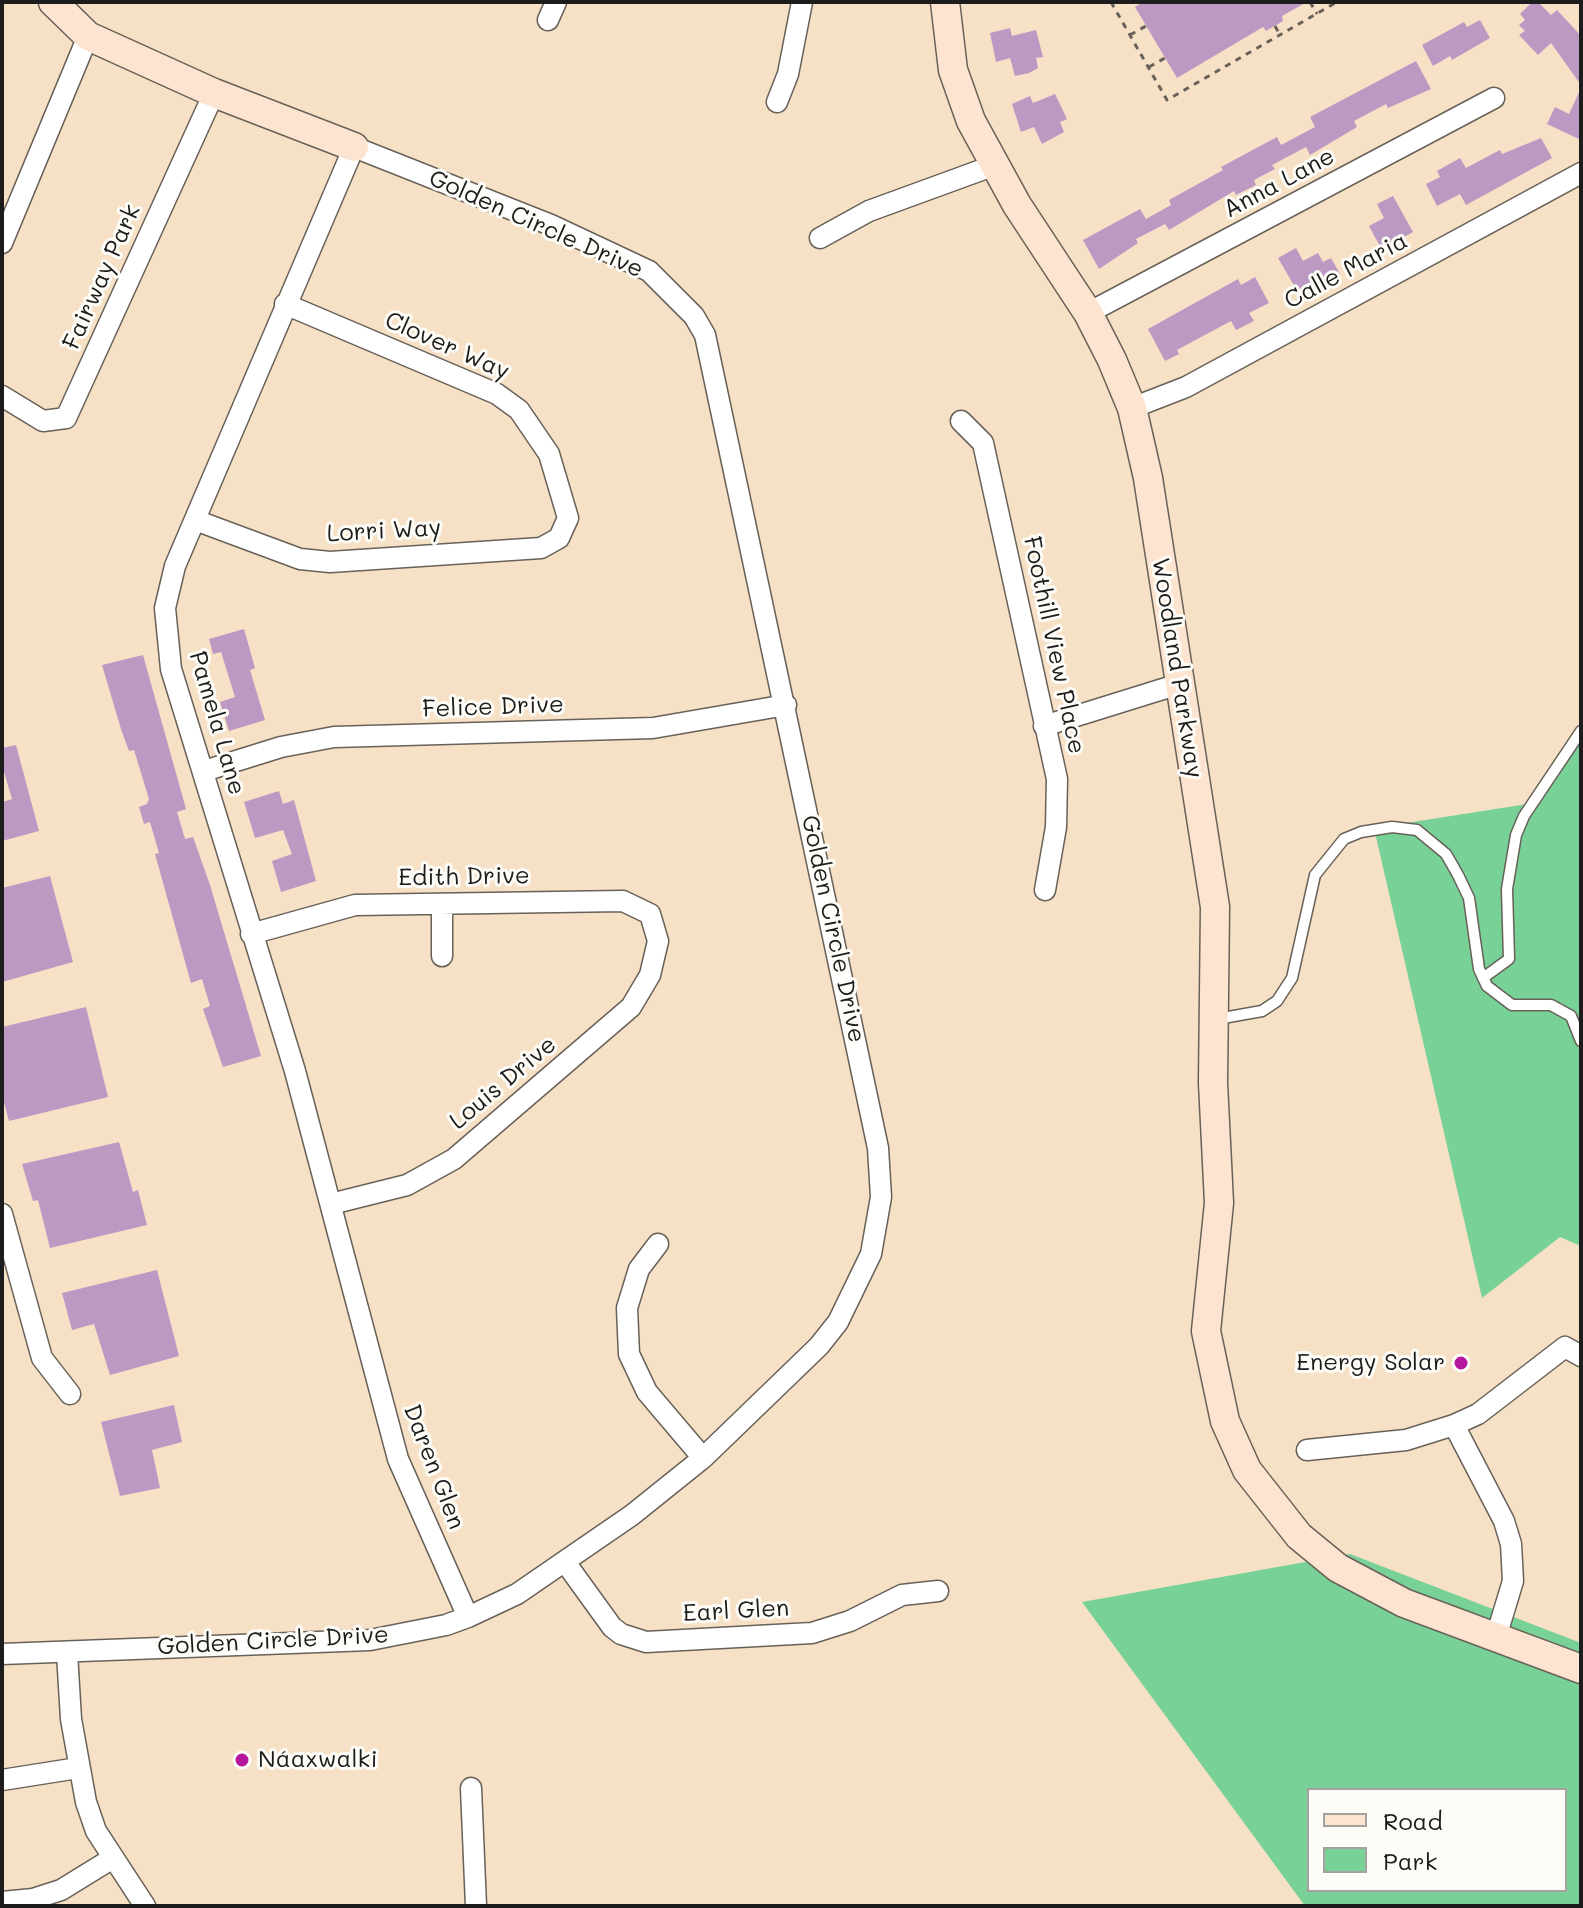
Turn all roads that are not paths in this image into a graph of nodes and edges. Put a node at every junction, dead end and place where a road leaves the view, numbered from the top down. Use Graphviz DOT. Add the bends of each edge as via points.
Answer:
graph roads {
  1 [pos="53,2"];
  2 [pos="802,2"];
  3 [pos="945,2"];
  4 [pos="88,36"];
  5 [pos="214,93"];
  6 [pos="1494,98"];
  7 [pos="777,102"];
  8 [pos="354,147"];
  9 [pos="995,165"];
  10 [pos="1581,173"];
  11 [pos="820,238"];
  12 [pos="2,243"];
  13 [pos="285,304"];
  14 [pos="1088,313"];
  15 [pos="2,396"];
  16 [pos="1132,408"];
  17 [pos="961,421"];
  18 [pos="568,518"];
  19 [pos="195,520"];
  20 [pos="1179,684"];
  21 [pos="786,705"];
  22 [pos="1044,726"];
  23 [pos="1581,731"];
  24 [pos="204,771"];
  25 [pos="1045,890"];
  26 [pos="442,904"];
  27 [pos="251,934"];
  28 [pos="658,941"];
  29 [pos="442,956"];
  30 [pos="1483,978"];
  31 [pos="1215,1019"];
  32 [pos="1581,1041"];
  33 [pos="331,1204"];
  34 [pos="2,1214"];
  35 [pos="658,1244"];
  36 [pos="361,1332"];
  37 [pos="1581,1356"];
  38 [pos="70,1394"];
  39 [pos="1454,1425"];
  40 [pos="1307,1450"];
  41 [pos="703,1458"];
  42 [pos="565,1562"];
  43 [pos="938,1591"];
  44 [pos="468,1617"];
  45 [pos="1496,1637"];
  46 [pos="67,1653"];
  47 [pos="2,1654"];
  48 [pos="1581,1669"];
  49 [pos="78,1768"];
  50 [pos="2,1780"];
  51 [pos="471,1788"];
  52 [pos="113,1858"];
  53 [pos="2,1902"];
  54 [pos="145,1906"];
  55 [pos="476,1906"];
  1 -- 4 [label="street, Golden Circle Drive"];
  2 -- 7 [label="street"];
  3 -- 9 [label="street, Woodland Parkway" via="953,70 971,121"];
  4 -- 5 [label="street, Golden Circle Drive"];
  4 -- 12 [label="street"];
  5 -- 8 [label="street, Golden Circle Drive"];
  5 -- 15 [label="street, Fairway Park" via="66,418 43,421"];
  6 -- 14 [label="street, Anna Lane"];
  8 -- 13 [label="street, Pamela Lane"];
  8 -- 21 [label="street, Golden Circle Drive" via="551,225 649,271 694,316 705,335"];
  9 -- 11 [label="street" via="869,211"];
  9 -- 14 [label="street, Woodland Parkway"];
  10 -- 16 [label="street, Calle Maria" via="1186,387"];
  13 -- 18 [label="street, Clover Way" via="497,394 519,410 549,454"];
  13 -- 19 [label="street, Pamela Lane"];
  14 -- 16 [label="street, Woodland Parkway"];
  16 -- 20 [label="street, Woodland Parkway" via="1148,478"];
  17 -- 22 [label="street, Foothill View Place" via="983,443"];
  18 -- 19 [label="street, Lorri Way" via="559,538 541,548 330,562 300,559"];
  19 -- 24 [label="street, Pamela Lane" via="175,566 165,608 171,669"];
  20 -- 22 [label="street"];
  20 -- 31 [label="street, Woodland Parkway" via="1215,907"];
  21 -- 24 [label="street, Felice Drive" via="653,728 334,737"];
  21 -- 41 [label="street, Golden Circle Drive" via="878,1148 881,1197 871,1254 838,1322"];
  22 -- 25 [label="street, Foothill View Place" via="1057,779 1056,827"];
  23 -- 30 [label="lane" via="1516,835 1507,889 1509,959"];
  24 -- 27 [label="street, Pamela Lane"];
  26 -- 27 [label="street, Edith Drive" via="355,905"];
  26 -- 28 [label="street, Edith Drive" via="623,901 650,914"];
  26 -- 29 [label="street"];
  27 -- 33 [label="street, Pamela Lane"];
  28 -- 33 [label="street, Louis Drive" via="650,975 631,1007 454,1159 407,1185"];
  30 -- 31 [label="lane" via="1469,898 1446,854 1417,830 1392,827 1344,839 1315,875 1292,978 1277,1001 1262,1011"];
  30 -- 32 [label="lane" via="1512,1005 1551,1005 1571,1016"];
  31 -- 45 [label="street, Woodland Parkway" via="1219,1203 1206,1331 1225,1421 1247,1470 1299,1536 1338,1568 1404,1603"];
  33 -- 36 [label="street, Pamela Lane"];
  34 -- 38 [label="street" via="42,1358"];
  35 -- 41 [label="street" via="639,1269 627,1308 629,1354 647,1392"];
  36 -- 44 [label="street, Daren Glen" via="398,1459"];
  37 -- 39 [label="street" via="1565,1347 1478,1414"];
  39 -- 40 [label="street" via="1406,1440"];
  39 -- 45 [label="street" via="1511,1544 1513,1581"];
  41 -- 42 [label="street, Golden Circle Drive"];
  42 -- 43 [label="street, Earl Glen" via="612,1627 646,1642 812,1633 902,1595"];
  42 -- 44 [label="street, Golden Circle Drive" via="517,1594"];
  44 -- 46 [label="street, Golden Circle Drive" via="370,1640"];
  45 -- 48 [label="street, Woodland Parkway"];
  46 -- 47 [label="street, Golden Circle Drive"];
  46 -- 49 [label="street"];
  49 -- 50 [label="street"];
  49 -- 52 [label="street" via="96,1831"];
  51 -- 55 [label="street"];
  52 -- 53 [label="street" via="61,1890"];
  52 -- 54 [label="street"];
}
